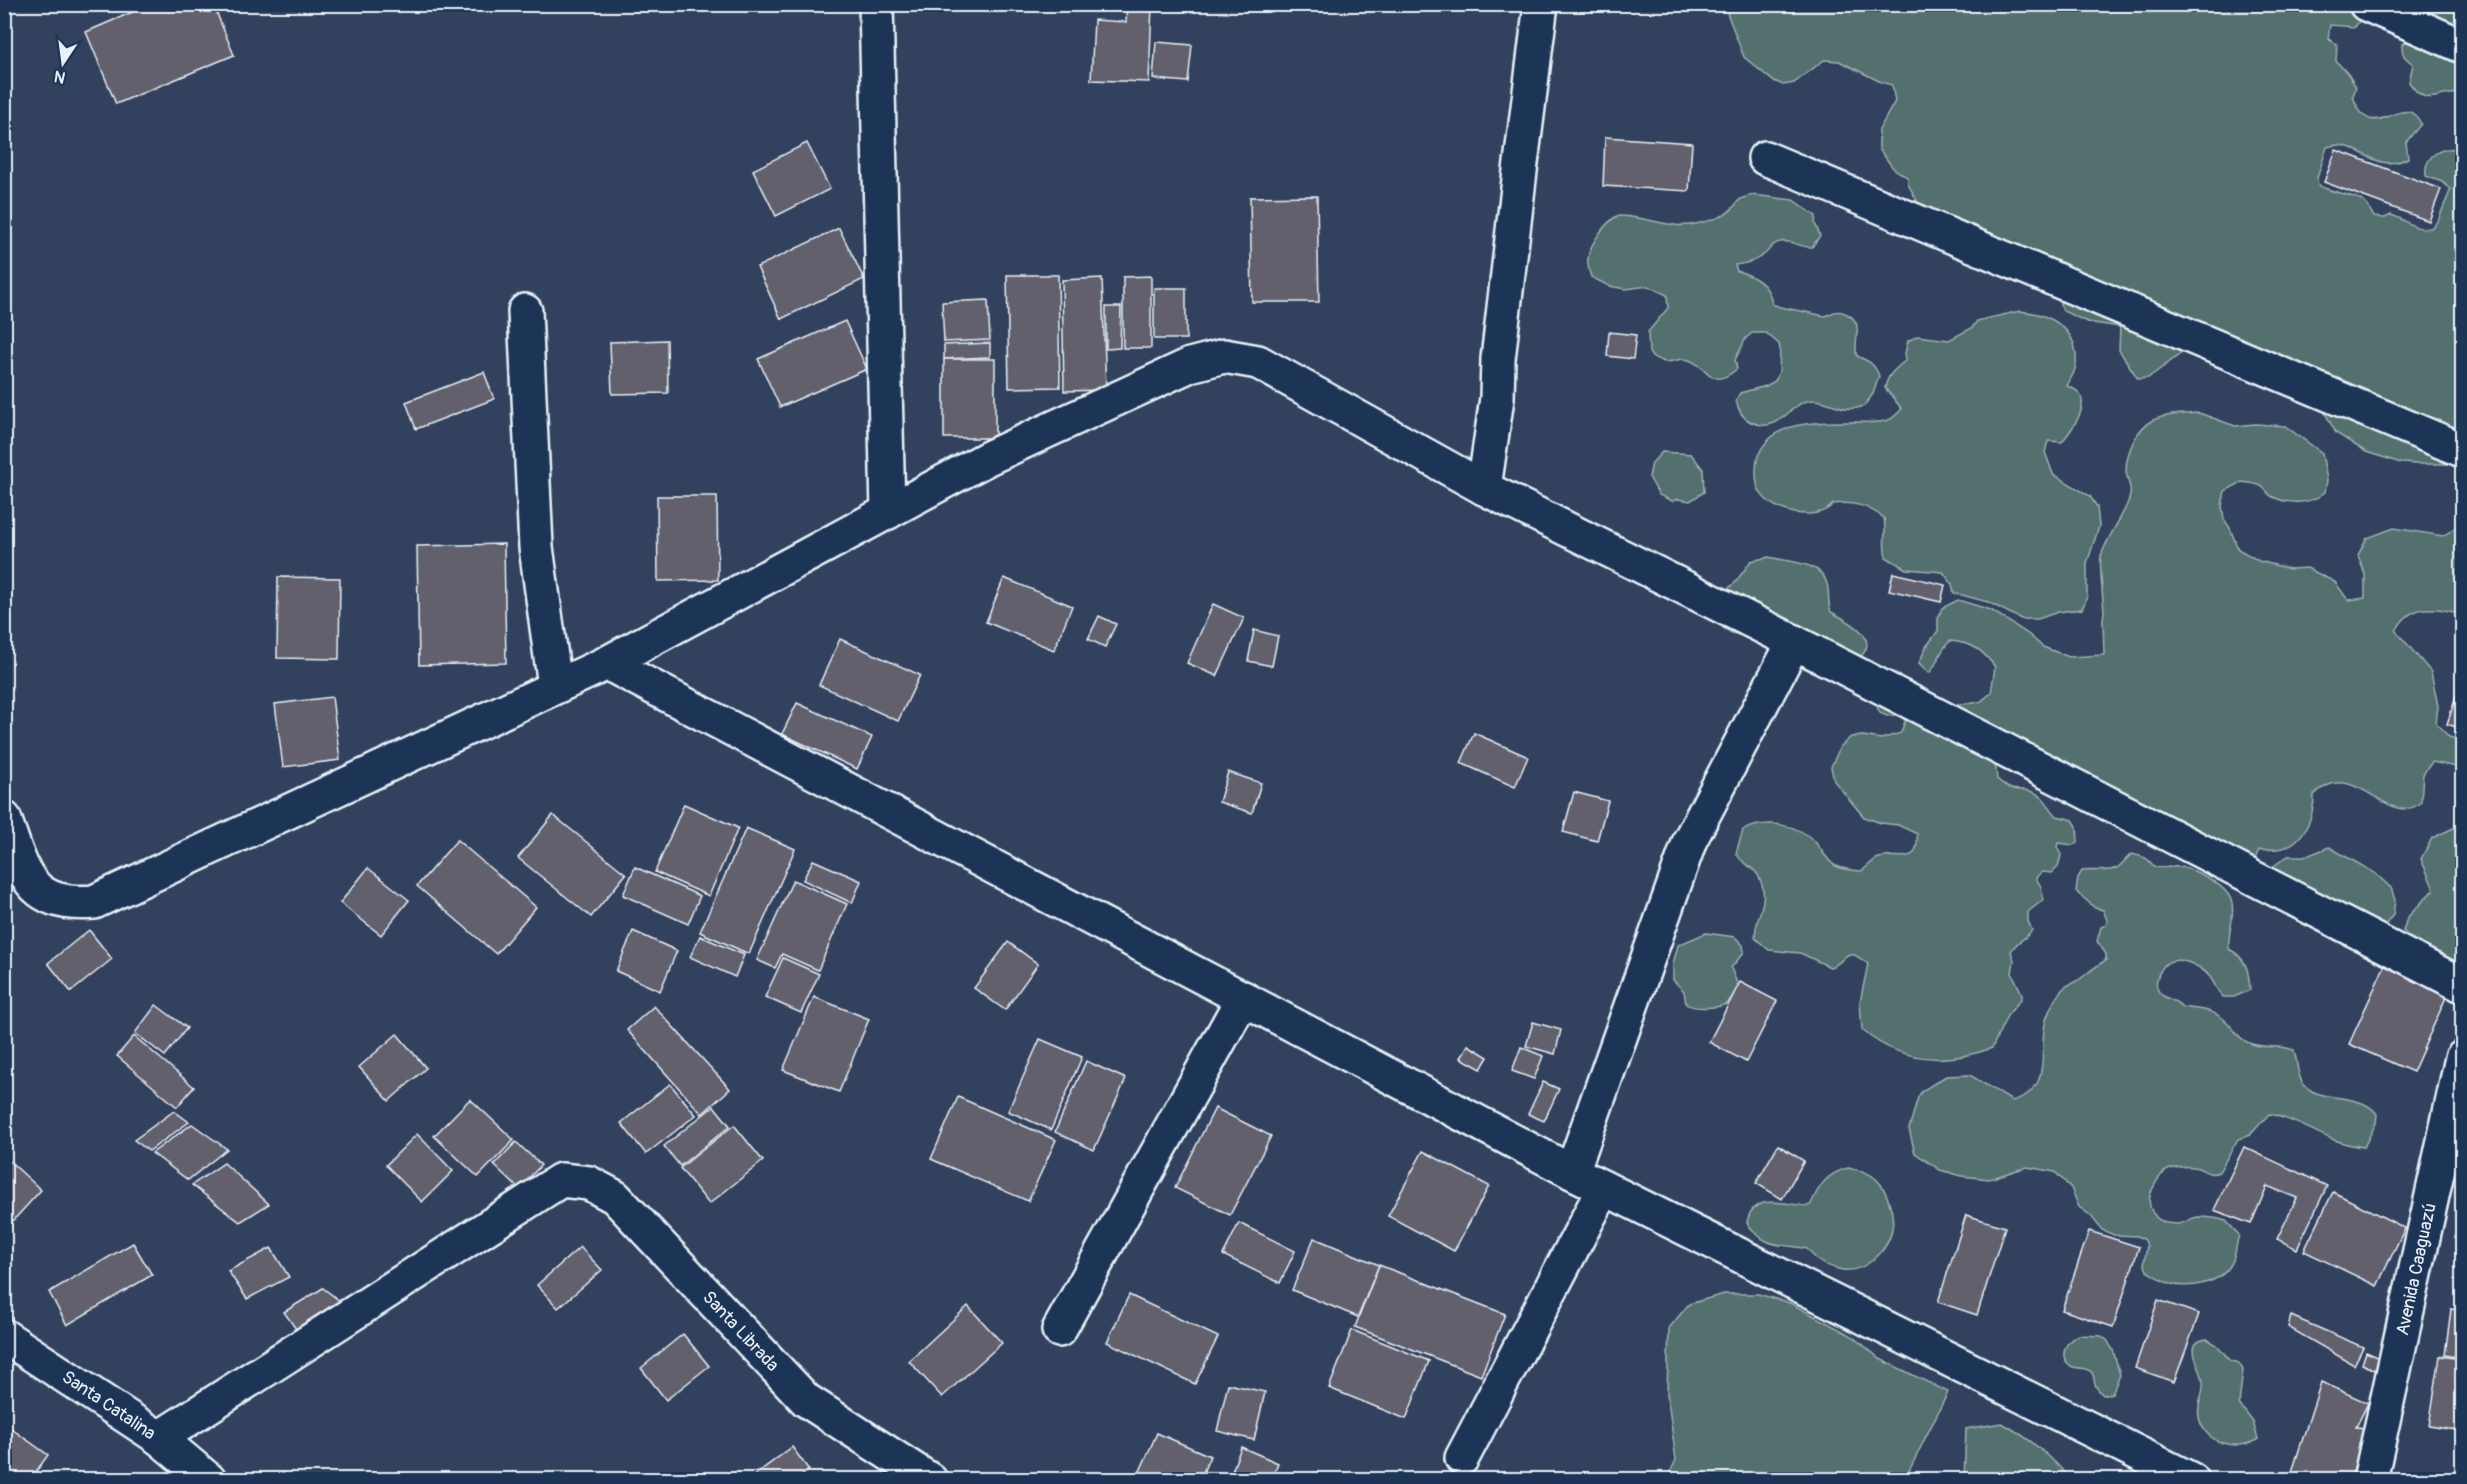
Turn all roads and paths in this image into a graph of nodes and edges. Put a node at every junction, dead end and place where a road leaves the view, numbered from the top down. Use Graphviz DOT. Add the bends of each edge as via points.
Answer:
graph roads {
  1 [pos="876,4"];
  2 [pos="1541,4"];
  3 [pos="2366,4"];
  4 [pos="2463,46"];
  5 [pos="1765,158"];
  6 [pos="525,311"];
  7 [pos="2463,450"];
  8 [pos="1484,488"];
  9 [pos="888,512"];
  10 [pos="1794,642"];
  11 [pos="607,663"];
  12 [pos="555,687"];
  13 [pos="4,818"];
  14 [pos="2463,985"];
  15 [pos="1243,998"];
  16 [pos="2463,1058"];
  17 [pos="2450,1165"];
  18 [pos="1572,1172"];
  19 [pos="1604,1188"];
  20 [pos="1059,1330"];
  21 [pos="4,1336"];
  22 [pos="159,1438"];
  23 [pos="1462,1458"];
  24 [pos="209,1479"];
  25 [pos="930,1479"];
  26 [pos="2192,1479"];
  27 [pos="2370,1479"];
  1 -- 9 [label="street"];
  2 -- 8 [label="street"];
  3 -- 4 [label="street"];
  5 -- 7 [label="street"];
  6 -- 12 [label="street" via="536,547"];
  8 -- 9 [label="street" via="1258,362 1224,356 1191,365 988,458"];
  8 -- 10 [label="street"];
  9 -- 11 [label="street"];
  10 -- 14 [label="street"];
  10 -- 18 [label="street" via="1690,840"];
  11 -- 12 [label="street"];
  11 -- 15 [label="street"];
  12 -- 13 [label="street" via="94,902 74,904 53,899 35,888 23,871"];
  15 -- 18 [label="street"];
  15 -- 20 [label="street"];
  16 -- 17 [label="street, Avenida Caaguazú"];
  17 -- 27 [label="street, Avenida Caaguazú"];
  18 -- 19 [label="street"];
  19 -- 23 [label="street"];
  19 -- 26 [label="street"];
  21 -- 22 [label="street, Santa Catalina"];
  22 -- 24 [label="street, Santa Catalina"];
  22 -- 25 [label="street, Santa Librada" via="561,1180 589,1182 615,1197 806,1401"];
}
